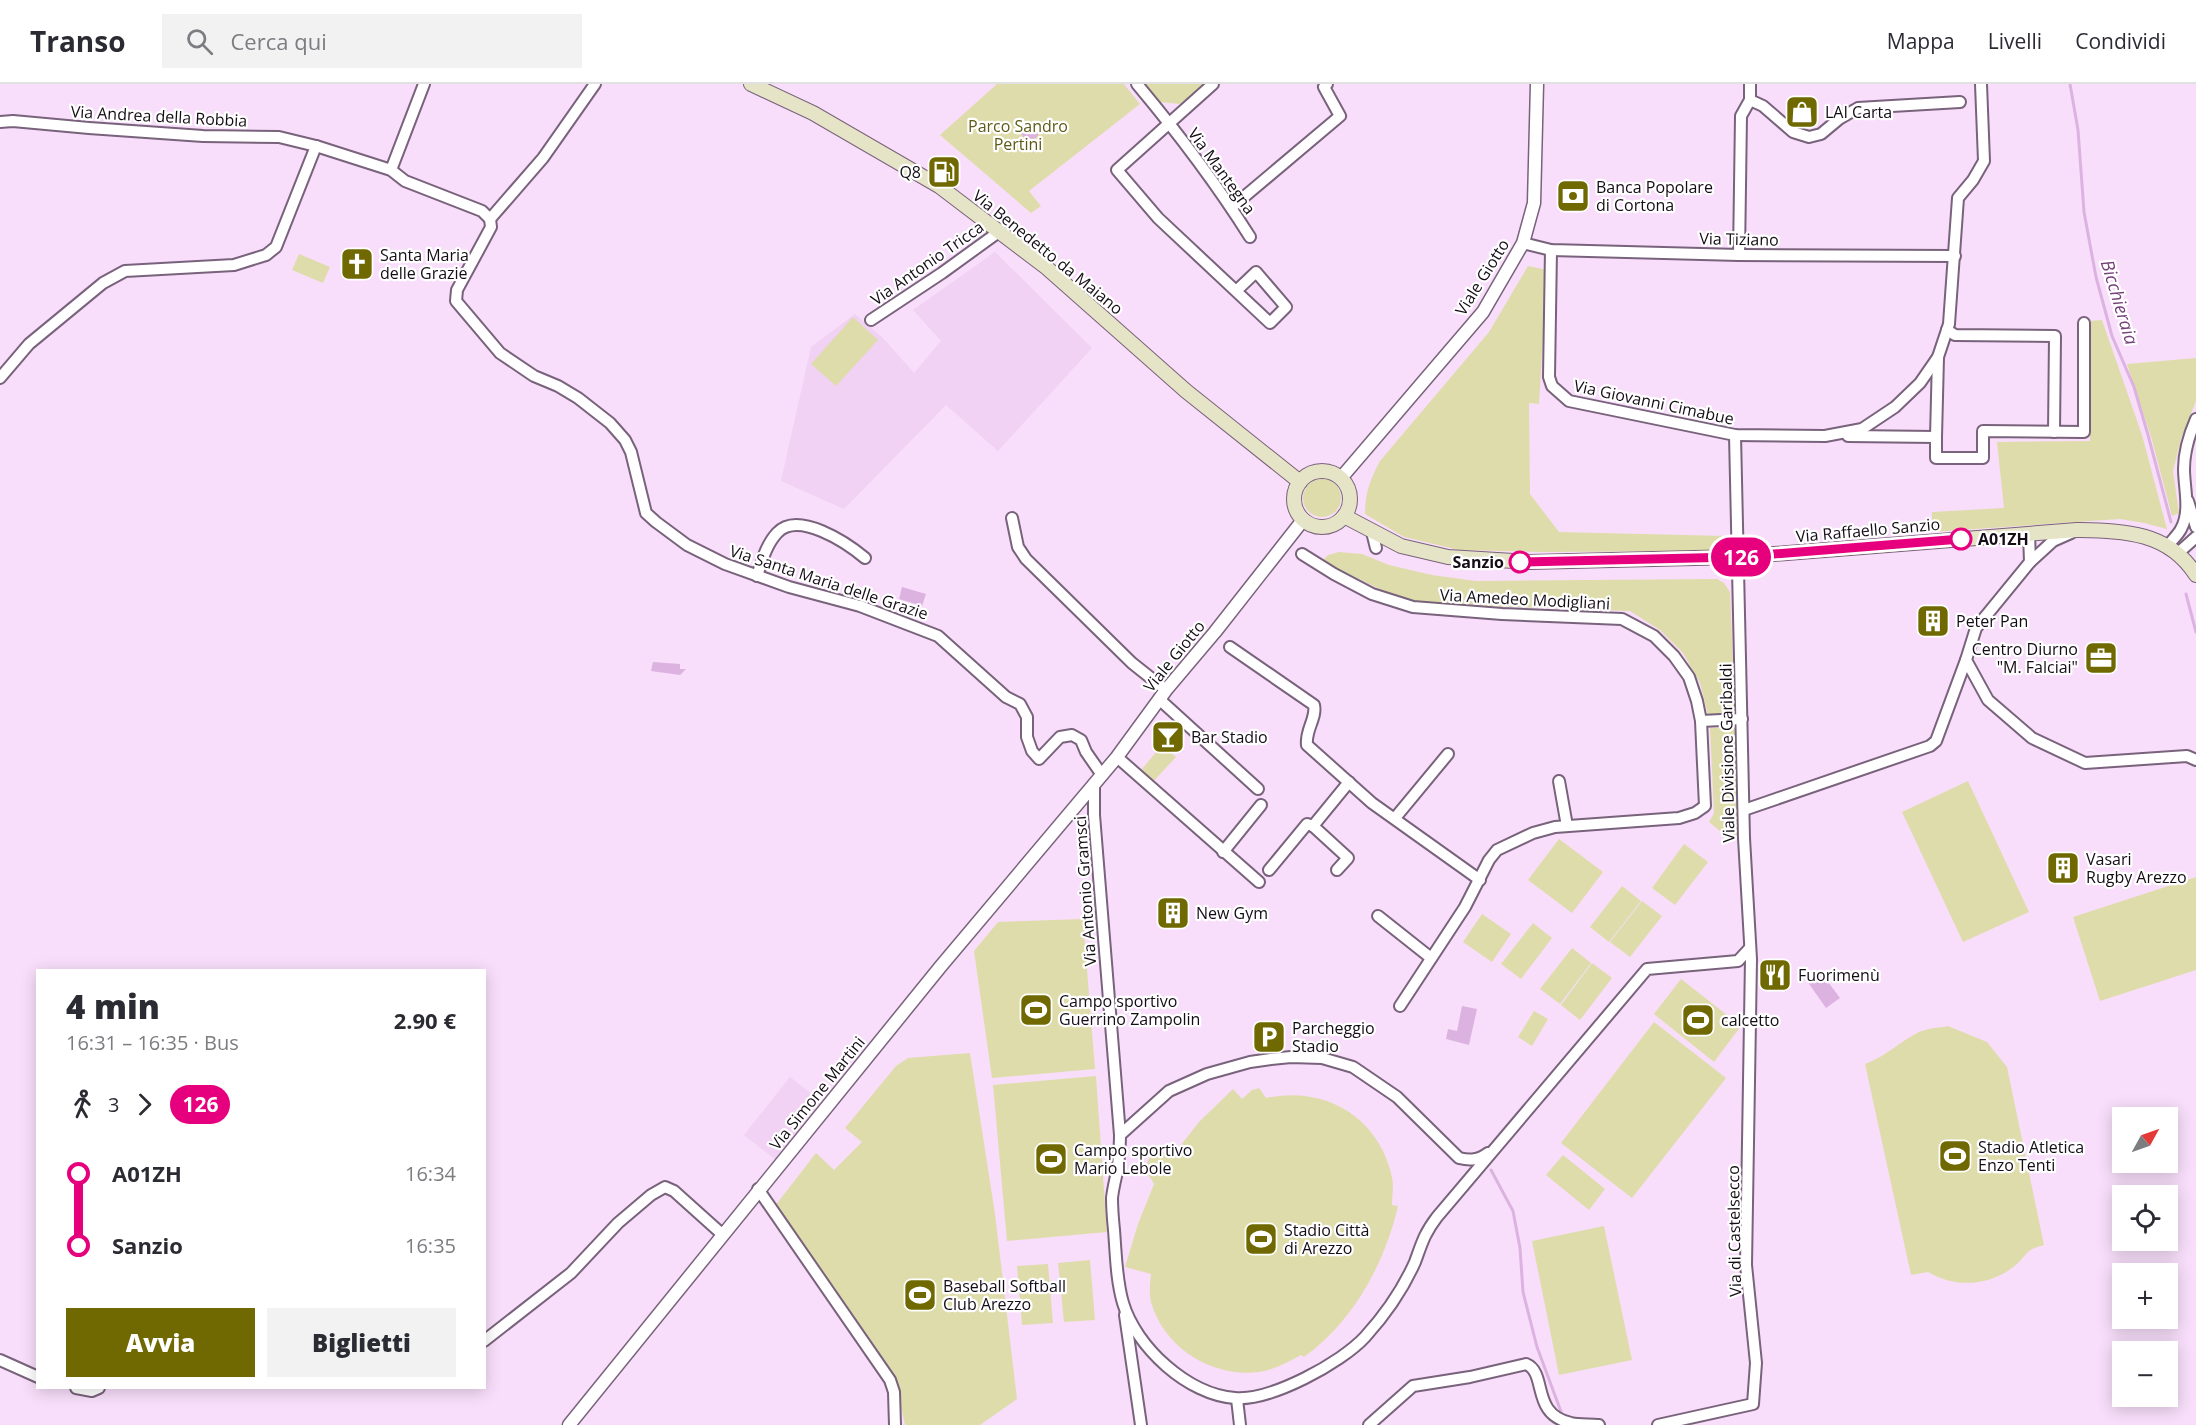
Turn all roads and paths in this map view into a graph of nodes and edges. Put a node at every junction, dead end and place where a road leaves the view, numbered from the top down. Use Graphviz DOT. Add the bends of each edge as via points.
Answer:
graph roads {
  1 [pos="424,84"];
  2 [pos="595,84"];
  3 [pos="751,84"];
  4 [pos="1137,84"];
  5 [pos="1213,84"];
  6 [pos="1327,84"];
  7 [pos="1537,84"];
  8 [pos="1750,84"];
  9 [pos="1981,84"];
  10 [pos="1750,100"];
  11 [pos="1960,102"];
  12 [pos="0,122"];
  13 [pos="1169,123"];
  14 [pos="316,146"];
  15 [pos="391,170"];
  16 [pos="1232,207"];
  17 [pos="490,219"];
  18 [pos="1000,231"];
  19 [pos="1250,237"];
  20 [pos="1523,243"];
  21 [pos="1551,250"];
  22 [pos="1739,255"];
  23 [pos="1955,256"];
  24 [pos="1236,291"];
  25 [pos="871,320"];
  26 [pos="2084,323"];
  27 [pos="1947,330"];
  28 [pos="1938,357"];
  29 [pos="0,378"];
  30 [pos="2196,419"];
  31 [pos="2054,432"];
  32 [pos="1735,435"];
  33 [pos="1825,436"];
  34 [pos="1936,437"];
  35 [pos="1341,478"];
  36 [pos="1300,482"];
  37 [pos="2186,495"];
  38 [pos="1344,516"];
  39 [pos="1012,518"];
  40 [pos="1303,520"];
  41 [pos="2196,527"];
  42 [pos="2077,530"];
  43 [pos="1372,532"];
  44 [pos="2029,533"];
  45 [pos="2196,537"];
  46 [pos="1376,548"];
  47 [pos="2172,550"];
  48 [pos="1302,554"];
  49 [pos="1736,557"];
  50 [pos="865,558"];
  51 [pos="2030,562"];
  52 [pos="2196,575"];
  53 [pos="757,576"];
  54 [pos="1230,647"];
  55 [pos="1966,660"];
  56 [pos="1163,695"];
  57 [pos="1742,720"];
  58 [pos="1701,721"];
  59 [pos="1448,754"];
  60 [pos="1117,757"];
  61 [pos="2196,760"];
  62 [pos="1098,780"];
  63 [pos="1349,782"];
  64 [pos="1559,782"];
  65 [pos="1258,789"];
  66 [pos="1261,805"];
  67 [pos="1744,810"];
  68 [pos="1395,818"];
  69 [pos="1313,826"];
  70 [pos="1567,826"];
  71 [pos="1223,852"];
  72 [pos="1269,870"];
  73 [pos="1337,870"];
  74 [pos="1480,880"];
  75 [pos="1259,882"];
  76 [pos="1378,916"];
  77 [pos="1750,954"];
  78 [pos="1431,958"];
  79 [pos="1738,961"];
  80 [pos="1751,978"];
  81 [pos="1400,1006"];
  82 [pos="1120,1135"];
  83 [pos="1496,1149"];
  84 [pos="759,1189"];
  85 [pos="723,1235"];
  86 [pos="1123,1304"];
  87 [pos="486,1339"];
  88 [pos="0,1360"];
  89 [pos="36,1376"];
  90 [pos="81,1389"];
  91 [pos="97,1389"];
  92 [pos="1238,1399"];
  93 [pos="569,1425"];
  94 [pos="895,1425"];
  95 [pos="1141,1425"];
  96 [pos="1240,1425"];
  97 [pos="1369,1425"];
  98 [pos="1599,1425"];
  99 [pos="1658,1425"];
  1 -- 15 [label="street"];
  2 -- 17 [label="street" via="543,158"];
  3 -- 18 [label="main road, Via Benedetto da Maiano" via="883,152 939,186"];
  4 -- 13 [label="street, Via Mantegna"];
  5 -- 13 [label="street"];
  6 -- 16 [label="street" via="1324,87 1340,116"];
  7 -- 20 [label="street, Viale Giotto" via="1534,203"];
  8 -- 10 [label="street"];
  9 -- 23 [label="street, Via Giovanni Cimabue" via="1984,161 1958,198"];
  10 -- 11 [label="street" via="1793,132 1809,137 1821,134 1858,108"];
  10 -- 22 [label="street" via="1742,116"];
  12 -- 14 [label="street, Via Andrea della Robbia" via="203,136 279,137"];
  13 -- 16 [label="street, Via Mantegna"];
  13 -- 24 [label="street" via="1116,171 1158,218"];
  14 -- 15 [label="street"];
  14 -- 29 [label="street" via="276,248 234,265 125,271 103,283 29,344"];
  15 -- 17 [label="street" via="405,181 482,211"];
  16 -- 19 [label="street, Via Mantegna"];
  17 -- 53 [label="street, Via Santa Maria delle Grazie" via="491,227 457,290 456,301 500,353 578,398 610,423 632,452 646,513 651,518 687,544"];
  18 -- 25 [label="street, Via Antonio Tricca"];
  18 -- 36 [label="main road, Via Benedetto da Maiano" via="1186,391"];
  20 -- 21 [label="street, Via Tiziano"];
  20 -- 35 [label="street, Viale Giotto" via="1483,312"];
  21 -- 22 [label="street, Via Tiziano"];
  21 -- 32 [label="street, Via Giovanni Cimabue" via="1550,377 1559,394 1569,401"];
  22 -- 23 [label="street, Via Tiziano"];
  23 -- 27 [label="street, Via Giovanni Cimabue"];
  24 -- 24 [label="street" via="1270,323 1286,307 1256,272"];
  26 -- 31 [label="street" via="2084,432"];
  27 -- 28 [label="street, Via Giovanni Cimabue"];
  27 -- 31 [label="street" via="1955,335 2055,336"];
  28 -- 33 [label="street, Via Giovanni Cimabue" via="1920,383 1895,407 1862,429"];
  28 -- 34 [label="street"];
  30 -- 37 [label="street" via="2186,448"];
  31 -- 34 [label="street" via="1983,431 1983,458 1936,458"];
  32 -- 33 [label="street, Via Giovanni Cimabue"];
  32 -- 49 [label="street, Viale Divisione Garibaldi"];
  33 -- 34 [label="street"];
  35 -- 36 [label="main road" via="1320,471"];
  35 -- 38 [label="main road" via="1350,501"];
  36 -- 40 [label="main road" via="1294,497"];
  37 -- 41 [label="street"];
  37 -- 47 [label="street" via="2185,517"];
  38 -- 40 [label="main road" via="1320,527"];
  38 -- 43 [label="main road, Via Raffaello Sanzio"];
  39 -- 56 [label="street" via="1018,547 1026,559"];
  40 -- 56 [label="street, Viale Giotto"];
  42 -- 44 [label="main road, Via Raffaello Sanzio"];
  42 -- 47 [label="main road, Via Raffaello Sanzio" via="2125,531"];
  42 -- 51 [label="street" via="2053,542"];
  43 -- 46 [label="street"];
  43 -- 49 [label="main road, Via Raffaello Sanzio" via="1401,546 1448,557 1530,562"];
  44 -- 49 [label="main road, Via Raffaello Sanzio"];
  44 -- 51 [label="street"];
  45 -- 47 [label="street"];
  47 -- 52 [label="main road, Via Raffaello Sanzio"];
  48 -- 58 [label="street, Via Amedeo Modigliani" via="1372,594 1413,608 1622,619 1654,636 1674,656 1689,676"];
  49 -- 57 [label="street, Viale Divisione Garibaldi"];
  50 -- 53 [label="street" via="836,537 794,525 778,531 768,543"];
  51 -- 55 [label="street" via="1976,628"];
  53 -- 62 [label="street, Via Santa Maria delle Grazie" via="860,606 938,636 1006,697 1020,704 1027,717 1032,751 1039,759 1060,737 1072,735 1081,740"];
  54 -- 63 [label="street" via="1314,705 1305,736 1307,744"];
  55 -- 61 [label="street" via="1988,700 2032,738 2085,763 2187,756"];
  55 -- 67 [label="street" via="1936,741 1922,750"];
  56 -- 60 [label="street, Viale Giotto"];
  56 -- 65 [label="street"];
  57 -- 58 [label="street"];
  57 -- 67 [label="street, Viale Divisione Garibaldi"];
  58 -- 70 [label="street, Via Amedeo Modigliani" via="1705,806 1679,818"];
  59 -- 68 [label="street"];
  60 -- 62 [label="street, Viale Giotto"];
  60 -- 71 [label="street"];
  62 -- 82 [label="street, Via Antonio Gramsci" via="1095,826"];
  62 -- 84 [label="street, Via Simone Martini"];
  63 -- 68 [label="street"];
  63 -- 69 [label="street"];
  64 -- 70 [label="street"];
  66 -- 71 [label="street"];
  67 -- 77 [label="street, Viale Divisione Garibaldi"];
  68 -- 74 [label="street"];
  69 -- 72 [label="street" via="1306,824"];
  69 -- 73 [label="street" via="1348,858"];
  70 -- 74 [label="street" via="1533,833 1497,850"];
  71 -- 75 [label="street"];
  74 -- 78 [label="street"];
  76 -- 78 [label="street"];
  77 -- 79 [label="street"];
  77 -- 80 [label="street, Via di Castelsecco"];
  78 -- 81 [label="street"];
  79 -- 80 [label="street"];
  79 -- 83 [label="street" via="1647,969"];
  80 -- 99 [label="street, Via di Castelsecco" via="1746,1265 1756,1363 1753,1404"];
  82 -- 83 [label="street" via="1169,1091 1207,1074 1250,1062 1322,1058 1353,1067 1397,1097 1459,1158 1479,1159"];
  82 -- 86 [label="street, Via Antonio Gramsci" via="1112,1198"];
  83 -- 92 [label="street" via="1424,1233 1397,1297 1364,1339 1297,1382 1263,1395"];
  84 -- 85 [label="street, Via Simone Martini"];
  84 -- 94 [label="street" via="890,1380"];
  85 -- 87 [label="street" via="674,1191 665,1188 618,1223 571,1273"];
  85 -- 93 [label="street, Via Simone Martini"];
  86 -- 92 [label="street, Via Antonio Gramsci" via="1152,1353 1176,1374 1201,1389"];
  86 -- 95 [label="street"];
  88 -- 89 [label="street"];
  90 -- 91 [label="street"];
  92 -- 96 [label="street"];
  97 -- 98 [label="street" via="1413,1386 1526,1364 1536,1372 1547,1409 1557,1418 1572,1424"];
}
